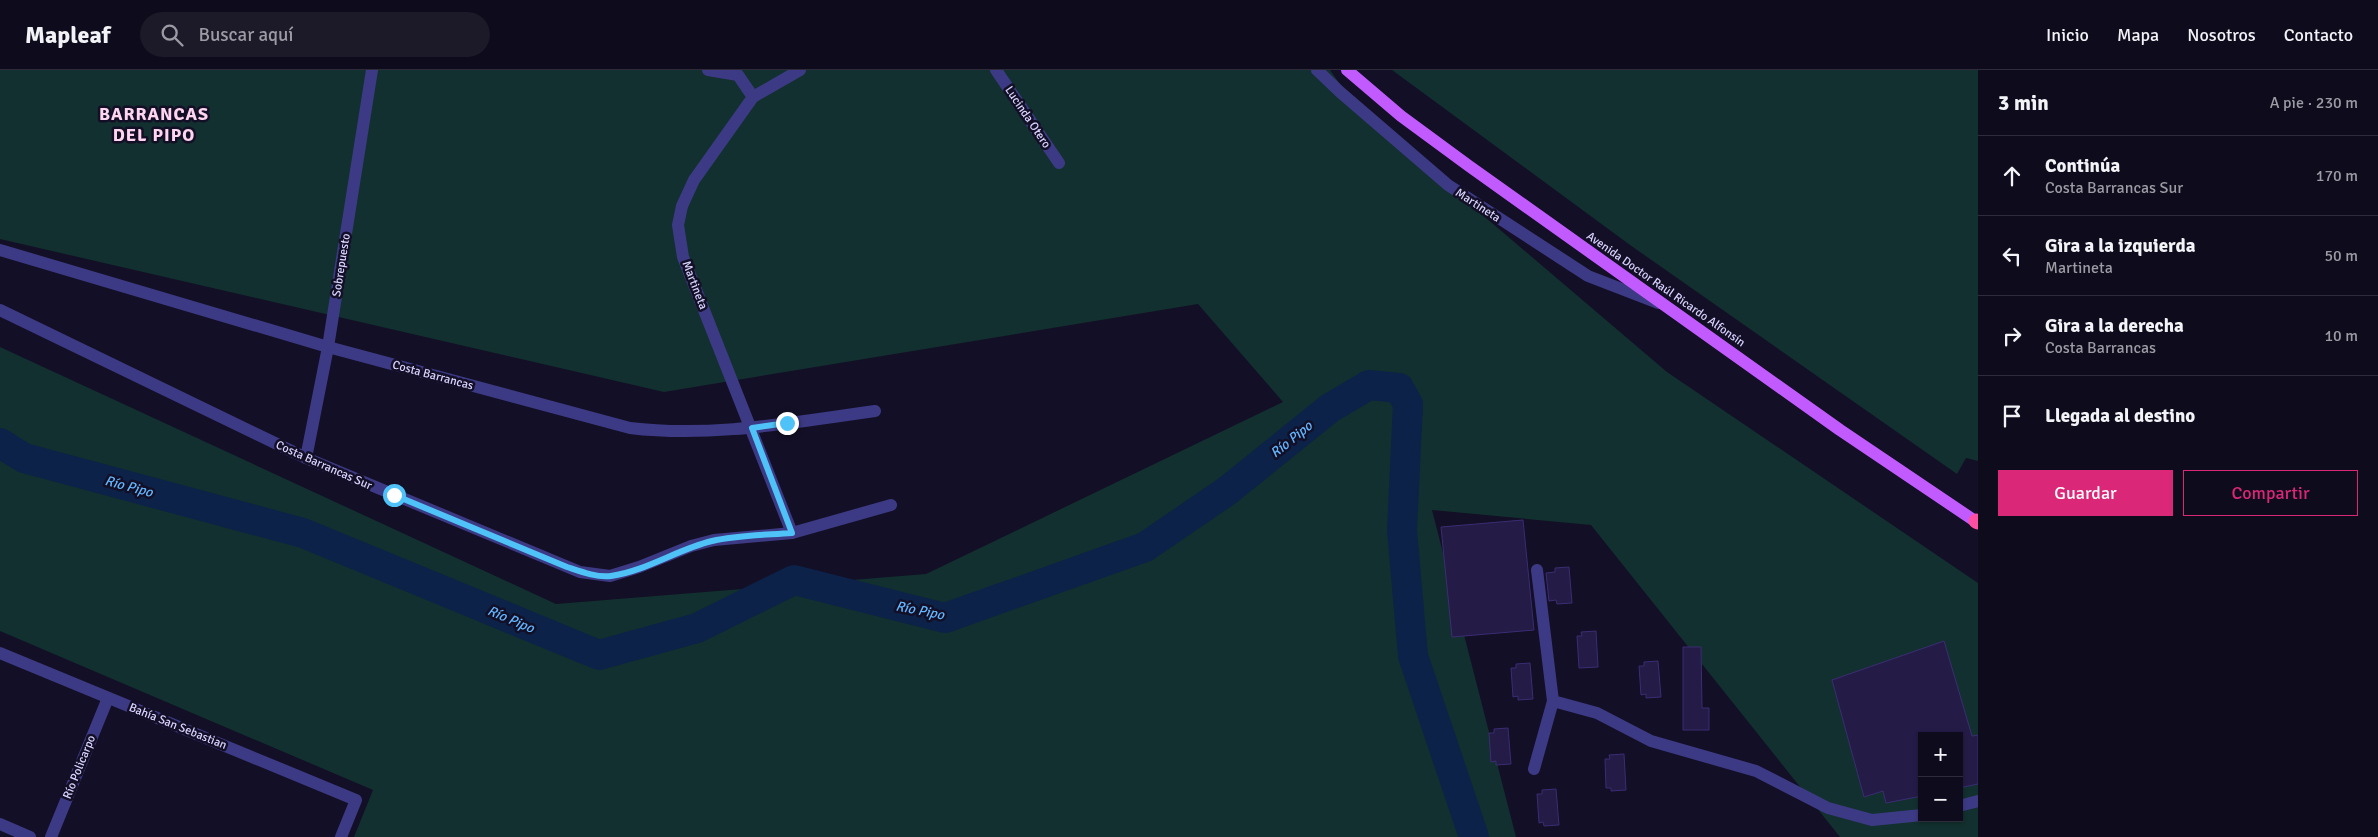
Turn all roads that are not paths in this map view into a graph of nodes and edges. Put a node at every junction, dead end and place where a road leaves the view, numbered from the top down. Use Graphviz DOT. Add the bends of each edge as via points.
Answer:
graph roads {
  1 [pos="372,70"];
  2 [pos="708,70"];
  3 [pos="800,70"];
  4 [pos="996,70"];
  5 [pos="1317,70"];
  6 [pos="1347,70"];
  7 [pos="737,72"];
  8 [pos="753,97"];
  9 [pos="1059,164"];
  10 [pos="0,250"];
  11 [pos="1662,305"];
  12 [pos="0,310"];
  13 [pos="328,347"];
  14 [pos="875,411"];
  15 [pos="752,428"];
  16 [pos="306,458"];
  17 [pos="892,505"];
  18 [pos="1977,522"];
  19 [pos="792,533"];
  20 [pos="1536,570"];
  21 [pos="0,653"];
  22 [pos="108,698"];
  23 [pos="1553,701"];
  24 [pos="1534,769"];
  25 [pos="1978,801"];
  26 [pos="1963,805"];
  27 [pos="1918,816"];
  28 [pos="0,824"];
  29 [pos="30,837"];
  30 [pos="51,837"];
  31 [pos="341,837"];
  1 -- 13 [label="street, Sobrepuesto"];
  2 -- 7 [label="street"];
  3 -- 8 [label="street, Martineta"];
  4 -- 9 [label="street, Lucinda Otero"];
  5 -- 11 [label="street, Martineta" via="1448,185 1588,276"];
  6 -- 11 [label="main road, Avenida Doctor Raúl Ricardo Alfonsín" via="1401,116"];
  7 -- 8 [label="street"];
  8 -- 15 [label="street, Martineta" via="694,180 682,206 678,225 683,257"];
  10 -- 13 [label="street, Costa Barrancas"];
  11 -- 18 [label="main road, Avenida Doctor Raúl Ricardo Alfonsín"];
  12 -- 16 [label="street, Costa Barrancas Sur"];
  13 -- 15 [label="street, Costa Barrancas" via="630,428 664,432"];
  13 -- 16 [label="street, Sobrepuesto"];
  14 -- 15 [label="street, Costa Barrancas"];
  15 -- 19 [label="street, Martineta"];
  16 -- 19 [label="street, Costa Barrancas Sur" via="580,572 610,576 714,540"];
  17 -- 19 [label="street, Costa Barrancas Sur"];
  20 -- 23 [label="street"];
  21 -- 22 [label="street, Bahía San Sebastian"];
  22 -- 30 [label="street, Río Policarpo"];
  22 -- 31 [label="street, Bahía San Sebastian" via="356,800"];
  23 -- 24 [label="street"];
  23 -- 27 [label="street" via="1597,713 1651,741 1756,771 1828,808 1872,820"];
  25 -- 26 [label="street"];
  28 -- 29 [label="street"];
}
